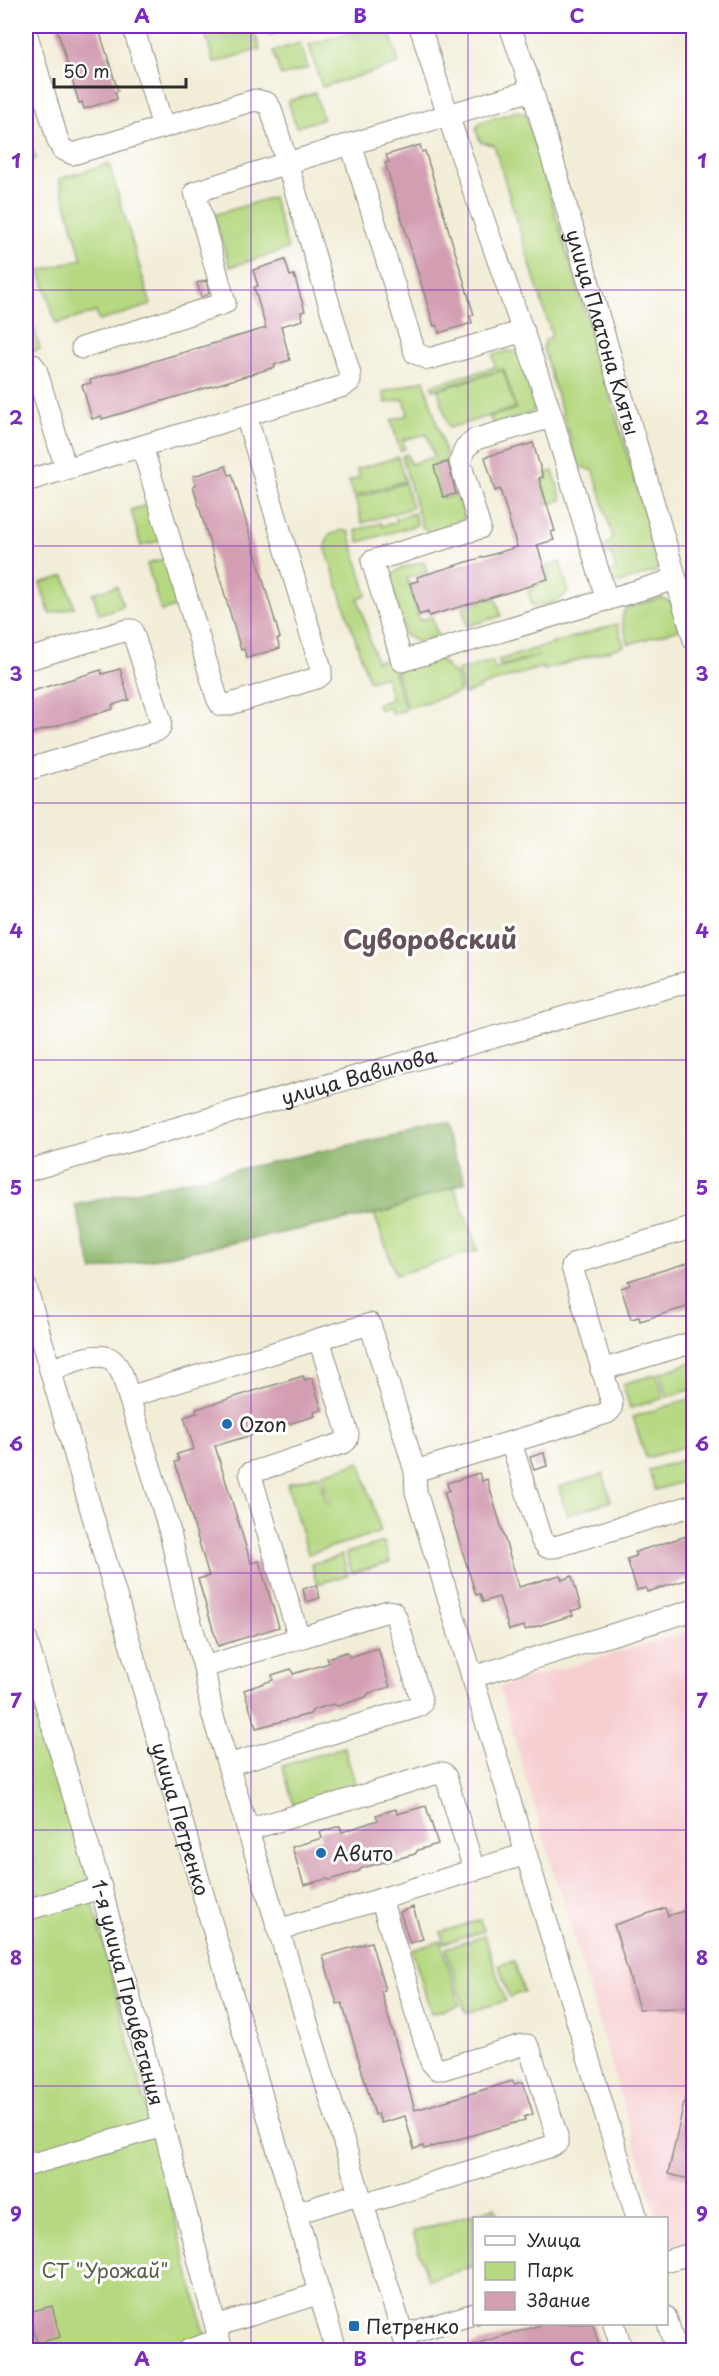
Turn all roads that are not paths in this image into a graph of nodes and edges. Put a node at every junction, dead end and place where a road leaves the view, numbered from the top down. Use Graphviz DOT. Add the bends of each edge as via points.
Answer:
graph roads {
  1 [pos="133,26"];
  2 [pos="420,26"];
  3 [pos="510,26"];
  4 [pos="26,32"];
  5 [pos="532,90"];
  6 [pos="446,116"];
  7 [pos="162,127"];
  8 [pos="351,144"];
  9 [pos="287,163"];
  10 [pos="524,331"];
  11 [pos="81,348"];
  12 [pos="26,364"];
  13 [pos="246,415"];
  14 [pos="552,417"];
  15 [pos="142,446"];
  16 [pos="66,469"];
  17 [pos="26,481"];
  18 [pos="676,579"];
  19 [pos="607,600"];
  20 [pos="693,640"];
  21 [pos="26,658"];
  22 [pos="26,770"];
  23 [pos="693,980"];
  24 [pos="26,1171"];
  25 [pos="693,1227"];
  26 [pos="27,1297"];
  27 [pos="319,1339"];
  28 [pos="693,1342"];
  29 [pos="50,1370"];
  30 [pos="602,1370"];
  31 [pos="129,1397"];
  32 [pos="511,1442"];
  33 [pos="415,1471"];
  34 [pos="693,1505"];
  35 [pos="693,1610"];
  36 [pos="26,1638"];
  37 [pos="299,1638"];
  38 [pos="29,1664"];
  39 [pos="204,1667"];
  40 [pos="472,1677"];
  41 [pos="228,1765"];
  42 [pos="248,1830"];
  43 [pos="526,1854"];
  44 [pos="474,1870"];
  45 [pos="101,1888"];
  46 [pos="381,1899"];
  47 [pos="26,1910"];
  48 [pos="278,1930"];
  49 [pos="163,2126"];
  50 [pos="26,2166"];
  51 [pos="361,2199"];
  52 [pos="297,2213"];
  53 [pos="637,2217"];
  54 [pos="693,2253"];
  55 [pos="668,2260"];
  56 [pos="320,2293"];
  57 [pos="473,2314"];
  58 [pos="668,2324"];
  59 [pos="614,2325"];
  60 [pos="219,2339"];
  61 [pos="405,2343"];
  62 [pos="189,2350"];
  63 [pos="336,2350"];
  64 [pos="622,2350"];
  65 [pos="676,2350"];
  1 -- 7 [label="street"];
  2 -- 6 [label="street"];
  3 -- 5 [label="street, улица Платона Кляты"];
  4 -- 7 [label="street" via="58,141 67,153"];
  5 -- 6 [label="street"];
  5 -- 18 [label="street, улица Платона Кляты"];
  6 -- 8 [label="street"];
  6 -- 10 [label="street"];
  7 -- 9 [label="street" via="261,100 271,109"];
  8 -- 9 [label="street"];
  8 -- 10 [label="street" via="415,353 429,359"];
  9 -- 11 [label="street" via="195,192 225,303"];
  9 -- 13 [label="street" via="350,381"];
  10 -- 14 [label="street"];
  12 -- 16 [label="street" via="36,369"];
  13 -- 15 [label="street"];
  13 -- 15 [label="street" via="321,675 227,705 221,705 217,698"];
  14 -- 19 [label="street"];
  14 -- 19 [label="street" via="476,439 465,448 460,462 480,528 372,561 402,661"];
  15 -- 16 [label="street"];
  16 -- 17 [label="street"];
  18 -- 19 [label="street"];
  18 -- 20 [label="street, улица Платона Кляты"];
  21 -- 22 [label="street" via="132,630 161,722 156,731"];
  23 -- 24 [label="street, улица Вавилова"];
  25 -- 30 [label="street" via="572,1267"];
  26 -- 29 [label="street, улица Петренко"];
  27 -- 31 [label="street"];
  27 -- 33 [label="street" via="370,1324"];
  27 -- 37 [label="street" via="347,1440 250,1473"];
  28 -- 30 [label="street"];
  29 -- 31 [label="street" via="93,1357 111,1359 122,1374"];
  29 -- 52 [label="street, улица Петренко"];
  30 -- 32 [label="street" via="612,1403 607,1413"];
  31 -- 39 [label="street" via="170,1532"];
  32 -- 33 [label="street"];
  32 -- 34 [label="street" via="541,1539 547,1547 555,1548"];
  33 -- 40 [label="street" via="416,1492"];
  35 -- 40 [label="street"];
  36 -- 38 [label="street, 1-я улица Процветания"];
  37 -- 39 [label="street"];
  37 -- 41 [label="street" via="393,1612 421,1704"];
  38 -- 45 [label="street, 1-я улица Процветания"];
  39 -- 41 [label="street" via="212,1713"];
  40 -- 43 [label="street"];
  41 -- 42 [label="street"];
  42 -- 44 [label="street" via="443,1773"];
  42 -- 48 [label="street"];
  43 -- 44 [label="street"];
  43 -- 53 [label="street"];
  44 -- 46 [label="street"];
  45 -- 47 [label="street"];
  45 -- 49 [label="street, 1-я улица Процветания"];
  46 -- 48 [label="street"];
  46 -- 51 [label="street" via="436,2069 527,2045 557,2143"];
  48 -- 51 [label="street"];
  49 -- 50 [label="street"];
  49 -- 60 [label="street, 1-я улица Процветания"];
  51 -- 52 [label="street"];
  51 -- 61 [label="street"];
  52 -- 56 [label="street, улица Петренко"];
  54 -- 55 [label="street"];
  56 -- 60 [label="street"];
  56 -- 63 [label="street, улица Петренко"];
  57 -- 61 [label="street"];
  58 -- 65 [label="street"];
  59 -- 64 [label="street"];
  60 -- 62 [label="street"];
}
